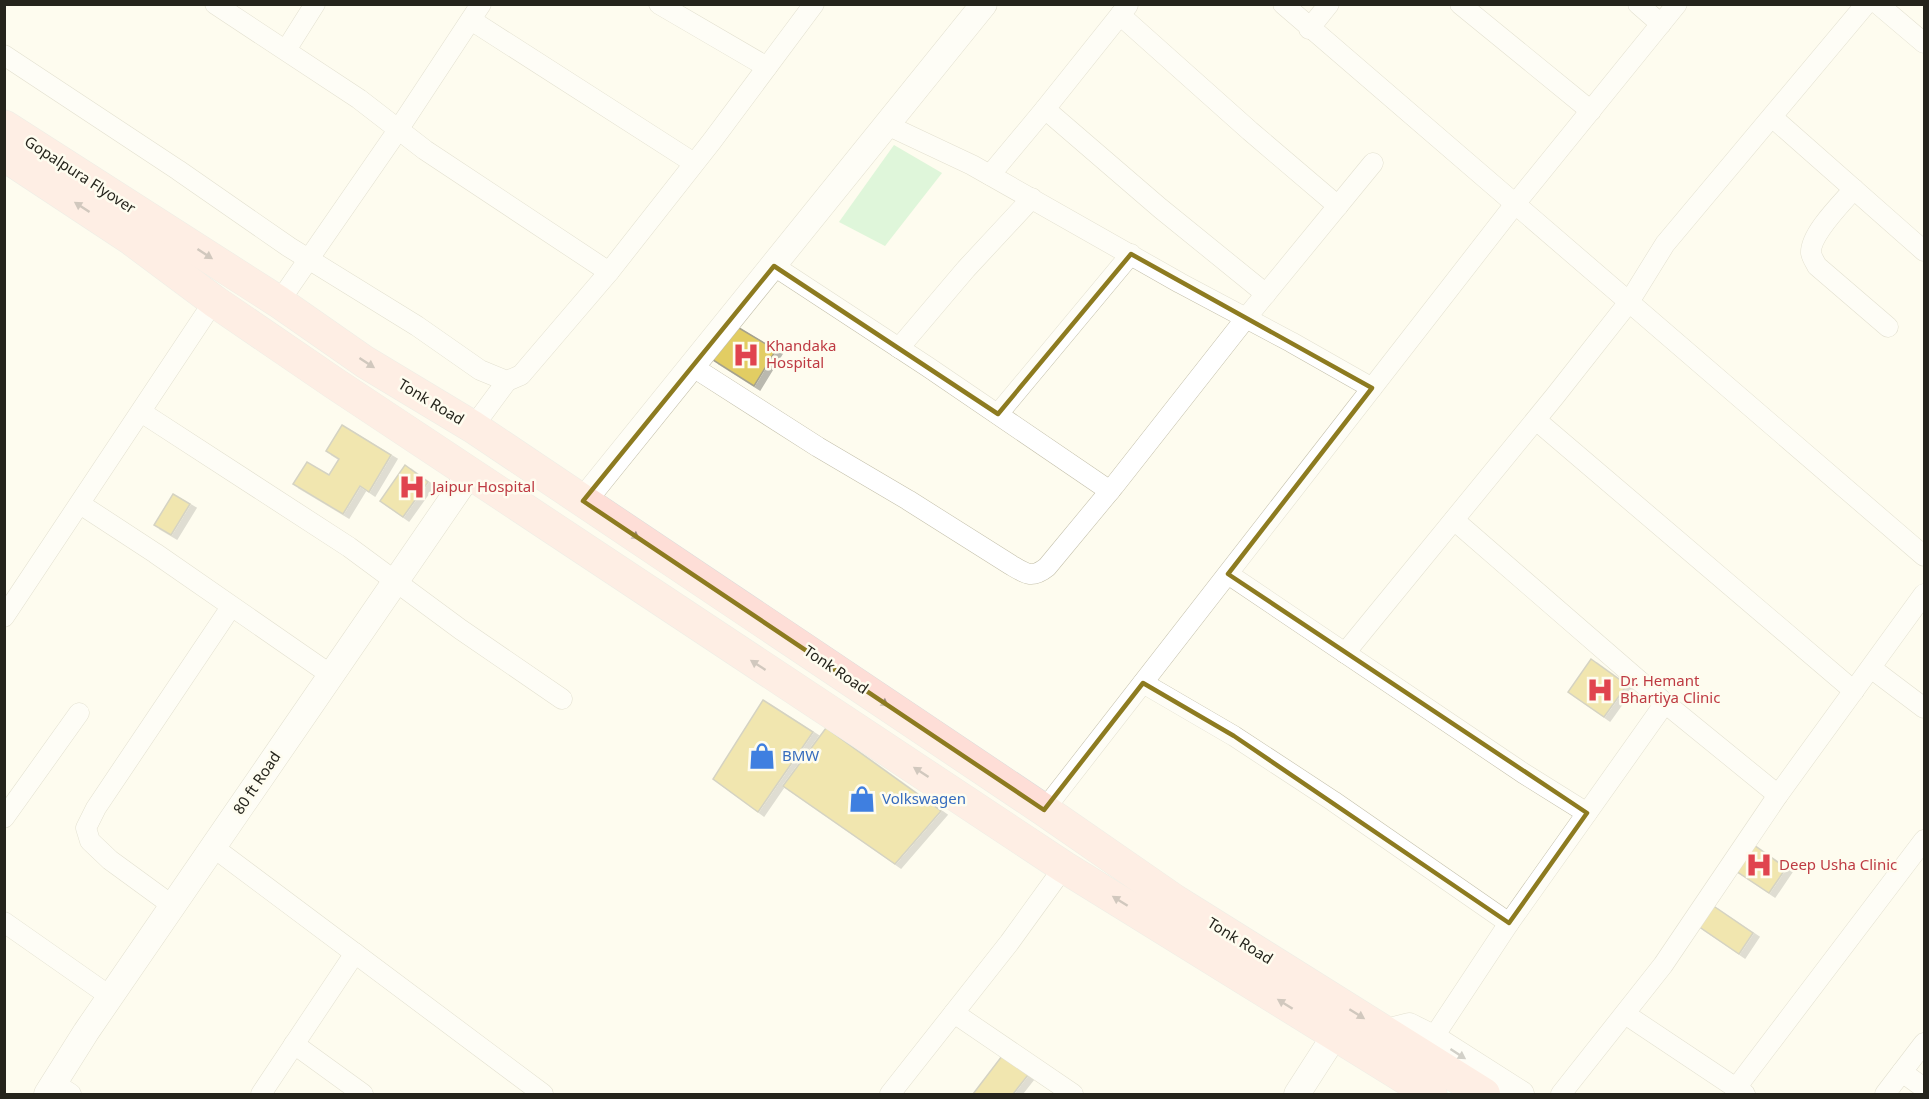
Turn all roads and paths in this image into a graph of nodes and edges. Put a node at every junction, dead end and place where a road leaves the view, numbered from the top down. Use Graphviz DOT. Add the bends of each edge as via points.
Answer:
graph roads {
  1 [pos="215,4"];
  2 [pos="315,4"];
  3 [pos="659,4"];
  4 [pos="814,4"];
  5 [pos="984,4"];
  6 [pos="1282,4"];
  7 [pos="1329,4"];
  8 [pos="1460,4"];
  9 [pos="1638,4"];
  10 [pos="1677,4"];
  11 [pos="1866,4"];
  12 [pos="1878,4"];
  13 [pos="1124,10"];
  14 [pos="476,12"];
  15 [pos="1661,24"];
  16 [pos="1309,29"];
  17 [pos="1921,33"];
  18 [pos="286,50"];
  19 [pos="4,55"];
  20 [pos="767,67"];
  21 [pos="4,103"];
  22 [pos="1045,109"];
  23 [pos="1591,111"];
  24 [pos="1772,117"];
  25 [pos="887,125"];
  26 [pos="4,126"];
  27 [pos="398,130"];
  28 [pos="4,155"];
  29 [pos="694,164"];
  30 [pos="1373,164"];
  31 [pos="990,174"];
  32 [pos="19,177"];
  33 [pos="1854,189"];
  34 [pos="1032,198"];
  35 [pos="1515,204"];
  36 [pos="1338,206"];
  37 [pos="144,231"];
  38 [pos="1924,251"];
  39 [pos="1131,254"];
  40 [pos="309,259"];
  41 [pos="774,266"];
  42 [pos="609,272"];
  43 [pos="1266,294"];
  44 [pos="214,301"];
  45 [pos="279,302"];
  46 [pos="1629,302"];
  47 [pos="1246,318"];
  48 [pos="1888,327"];
  49 [pos="899,348"];
  50 [pos="693,367"];
  51 [pos="507,381"];
  52 [pos="1372,388"];
  53 [pos="141,412"];
  54 [pos="998,414"];
  55 [pos="1536,420"];
  56 [pos="472,427"];
  57 [pos="470,473"];
  58 [pos="1110,491"];
  59 [pos="583,501"];
  60 [pos="80,504"];
  61 [pos="1454,520"];
  62 [pos="1924,556"];
  63 [pos="1228,574"];
  64 [pos="396,581"];
  65 [pos="1924,594"];
  66 [pos="231,607"];
  67 [pos="4,617"];
  68 [pos="1345,653"];
  69 [pos="1871,668"];
  70 [pos="331,675"];
  71 [pos="1143,683"];
  72 [pos="1854,691"];
  73 [pos="562,699"];
  74 [pos="1665,703"];
  75 [pos="1924,708"];
  76 [pos="79,713"];
  77 [pos="1778,795"];
  78 [pos="1044,810"];
  79 [pos="1587,813"];
  80 [pos="4,818"];
  81 [pos="1924,840"];
  82 [pos="213,847"];
  83 [pos="1064,867"];
  84 [pos="173,906"];
  85 [pos="1509,923"];
  86 [pos="7,929"];
  87 [pos="355,953"];
  88 [pos="111,997"];
  89 [pos="954,1013"];
  90 [pos="1625,1014"];
  91 [pos="1335,1035"];
  92 [pos="1408,1038"];
  93 [pos="294,1044"];
  94 [pos="1924,1044"];
  95 [pos="1902,1071"];
  96 [pos="1924,1089"];
  97 [pos="57,1091"];
  98 [pos="1741,1091"];
  99 [pos="261,1095"];
  100 [pos="363,1095"];
  101 [pos="543,1095"];
  102 [pos="890,1095"];
  103 [pos="1073,1095"];
  104 [pos="1297,1095"];
  105 [pos="1403,1095"];
  106 [pos="1431,1095"];
  107 [pos="1484,1095"];
  108 [pos="1521,1095"];
  109 [pos="1562,1095"];
  110 [pos="1885,1095"];
  1 -- 18 [label="street"];
  2 -- 18 [label="street"];
  3 -- 20 [label="street"];
  4 -- 20 [label="street"];
  5 -- 25 [label="street"];
  6 -- 16 [label="street"];
  7 -- 16 [label="street"];
  8 -- 23 [label="street"];
  9 -- 15 [label="street"];
  10 -- 15 [label="street"];
  11 -- 24 [label="street"];
  12 -- 17 [label="street"];
  13 -- 22 [label="street"];
  13 -- 36 [label="street" via="1250,131"];
  14 -- 27 [label="street"];
  14 -- 29 [label="street"];
  15 -- 23 [label="street"];
  16 -- 35 [label="street"];
  18 -- 27 [label="street"];
  19 -- 40 [label="street"];
  20 -- 29 [label="street"];
  21 -- 37 [label="main road" via="132,190"];
  22 -- 31 [label="street"];
  22 -- 43 [label="street"];
  23 -- 35 [label="street"];
  24 -- 33 [label="street"];
  24 -- 46 [label="street" via="1665,244"];
  25 -- 31 [label="street"];
  25 -- 41 [label="street"];
  26 -- 37 [label="main road, Gopalpura Flyover" via="104,191"];
  27 -- 40 [label="street"];
  27 -- 42 [label="street"];
  28 -- 32 [label="main road, Gopalpura Flyover"];
  29 -- 42 [label="street"];
  30 -- 36 [label="street"];
  31 -- 34 [label="street"];
  37 -- 32 [label="main road, Gopalpura Flyover, one-way" via="90,237"];
  33 -- 38 [label="street"];
  33 -- 48 [label="street" via="1818,232 1812,246 1813,259"];
  34 -- 39 [label="street"];
  34 -- 49 [label="street"];
  35 -- 46 [label="street"];
  35 -- 52 [label="street"];
  36 -- 43 [label="street"];
  37 -- 44 [label="main road, Tonk Road"];
  37 -- 45 [label="main road, Tonk Road, one-way"];
  39 -- 47 [label="street"];
  39 -- 54 [label="street"];
  40 -- 45 [label="street"];
  40 -- 51 [label="street" via="480,370"];
  41 -- 49 [label="street"];
  41 -- 50 [label="street"];
  42 -- 51 [label="street" via="521,375"];
  43 -- 47 [label="street"];
  44 -- 53 [label="street"];
  44 -- 57 [label="main road, Tonk Road"];
  45 -- 56 [label="main road, Tonk Road, one-way" via="365,362"];
  46 -- 55 [label="street"];
  46 -- 62 [label="street"];
  47 -- 52 [label="street"];
  47 -- 58 [label="street"];
  49 -- 54 [label="street"];
  50 -- 58 [label="street" via="1027,574 1038,574 1047,567"];
  50 -- 59 [label="street"];
  51 -- 56 [label="street"];
  52 -- 63 [label="street"];
  53 -- 60 [label="street"];
  53 -- 64 [label="street"];
  54 -- 58 [label="street"];
  55 -- 61 [label="street"];
  55 -- 72 [label="street"];
  56 -- 59 [label="main road, Tonk Road"];
  57 -- 64 [label="street, 80 ft Road"];
  83 -- 57 [label="main road, Tonk Road, one-way"];
  59 -- 78 [label="main road, Tonk Road, one-way"];
  60 -- 66 [label="street"];
  60 -- 67 [label="street"];
  61 -- 68 [label="street"];
  61 -- 74 [label="street"];
  63 -- 68 [label="street"];
  63 -- 71 [label="street"];
  64 -- 70 [label="street, 80 ft Road"];
  64 -- 73 [label="street"];
  65 -- 69 [label="street"];
  66 -- 70 [label="street"];
  66 -- 84 [label="street" via="86,828 90,841 110,860"];
  68 -- 79 [label="street"];
  69 -- 72 [label="street"];
  69 -- 75 [label="street"];
  70 -- 82 [label="street, 80 ft Road"];
  71 -- 78 [label="street"];
  71 -- 85 [label="street" via="1254,749"];
  72 -- 77 [label="street"];
  74 -- 77 [label="street"];
  74 -- 79 [label="street"];
  76 -- 80 [label="street"];
  77 -- 90 [label="street"];
  78 -- 92 [label="main road, Tonk Road, one-way" via="1174,900"];
  79 -- 85 [label="street"];
  81 -- 98 [label="street"];
  82 -- 84 [label="street, 80 ft Road"];
  82 -- 87 [label="street"];
  83 -- 89 [label="street"];
  91 -- 83 [label="main road, Tonk Road, one-way"];
  84 -- 88 [label="street, 80 ft Road"];
  85 -- 92 [label="street"];
  86 -- 88 [label="street"];
  87 -- 93 [label="street"];
  87 -- 101 [label="street"];
  88 -- 97 [label="street, 80 ft Road"];
  89 -- 102 [label="street"];
  89 -- 103 [label="street"];
  90 -- 98 [label="street"];
  90 -- 109 [label="street"];
  91 -- 104 [label="street"];
  91 -- 105 [label="street, Tonk Road" via="1344,1052 1360,1068"];
  91 -- 106 [label="main road"];
  92 -- 107 [label="main road"];
  92 -- 108 [label="street, Tonk Road, one-way"];
  93 -- 99 [label="street"];
  93 -- 100 [label="street"];
  94 -- 95 [label="street"];
  95 -- 96 [label="street"];
  95 -- 110 [label="street"];
}
